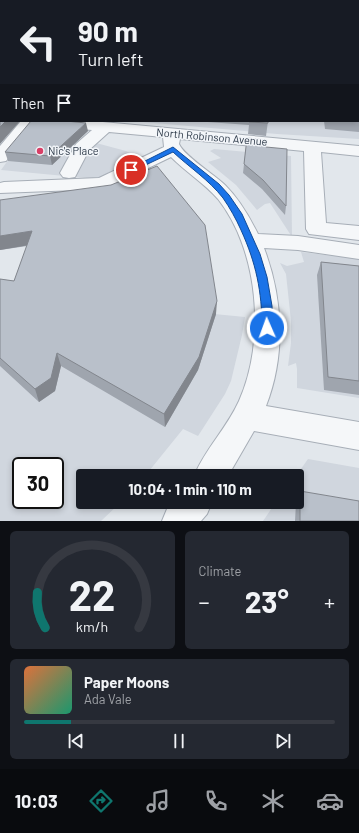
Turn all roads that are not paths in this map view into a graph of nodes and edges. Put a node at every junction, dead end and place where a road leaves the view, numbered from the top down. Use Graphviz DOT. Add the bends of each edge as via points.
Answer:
graph roads {
  1 [pos="29,0"];
  2 [pos="37,0"];
  3 [pos="28,122"];
  4 [pos="52,122"];
  5 [pos="134,125"];
  6 [pos="105,127"];
  7 [pos="173,141"];
  8 [pos="312,146"];
  9 [pos="359,151"];
  10 [pos="0,157"];
  11 [pos="69,173"];
  12 [pos="4,188"];
  13 [pos="316,229"];
  14 [pos="359,233"];
  15 [pos="251,240"];
  16 [pos="298,243"];
  17 [pos="359,252"];
  18 [pos="246,416"];
  19 [pos="359,436"];
  20 [pos="214,469"];
  21 [pos="189,509"];
  22 [pos="179,521"];
  1 -- 2 [label="street"];
  3 -- 10 [label="street"];
  4 -- 6 [label="street, North Robinson Avenue"];
  5 -- 6 [label="street, North Robinson Avenue"];
  5 -- 7 [label="street, North Robinson Avenue"];
  6 -- 11 [label="street" via="82,148"];
  7 -- 8 [label="street, North Robinson Avenue"];
  7 -- 12 [label="street" via="102,183"];
  7 -- 15 [label="street" via="226,196"];
  8 -- 9 [label="street, North Robinson Avenue"];
  8 -- 13 [label="street"];
  13 -- 14 [label="street"];
  13 -- 16 [label="street"];
  15 -- 16 [label="street"];
  15 -- 18 [label="street" via="267,306 268,339 264,368"];
  16 -- 17 [label="street"];
  18 -- 19 [label="street"];
  18 -- 20 [label="street"];
  21 -- 22 [label="street"];
}
